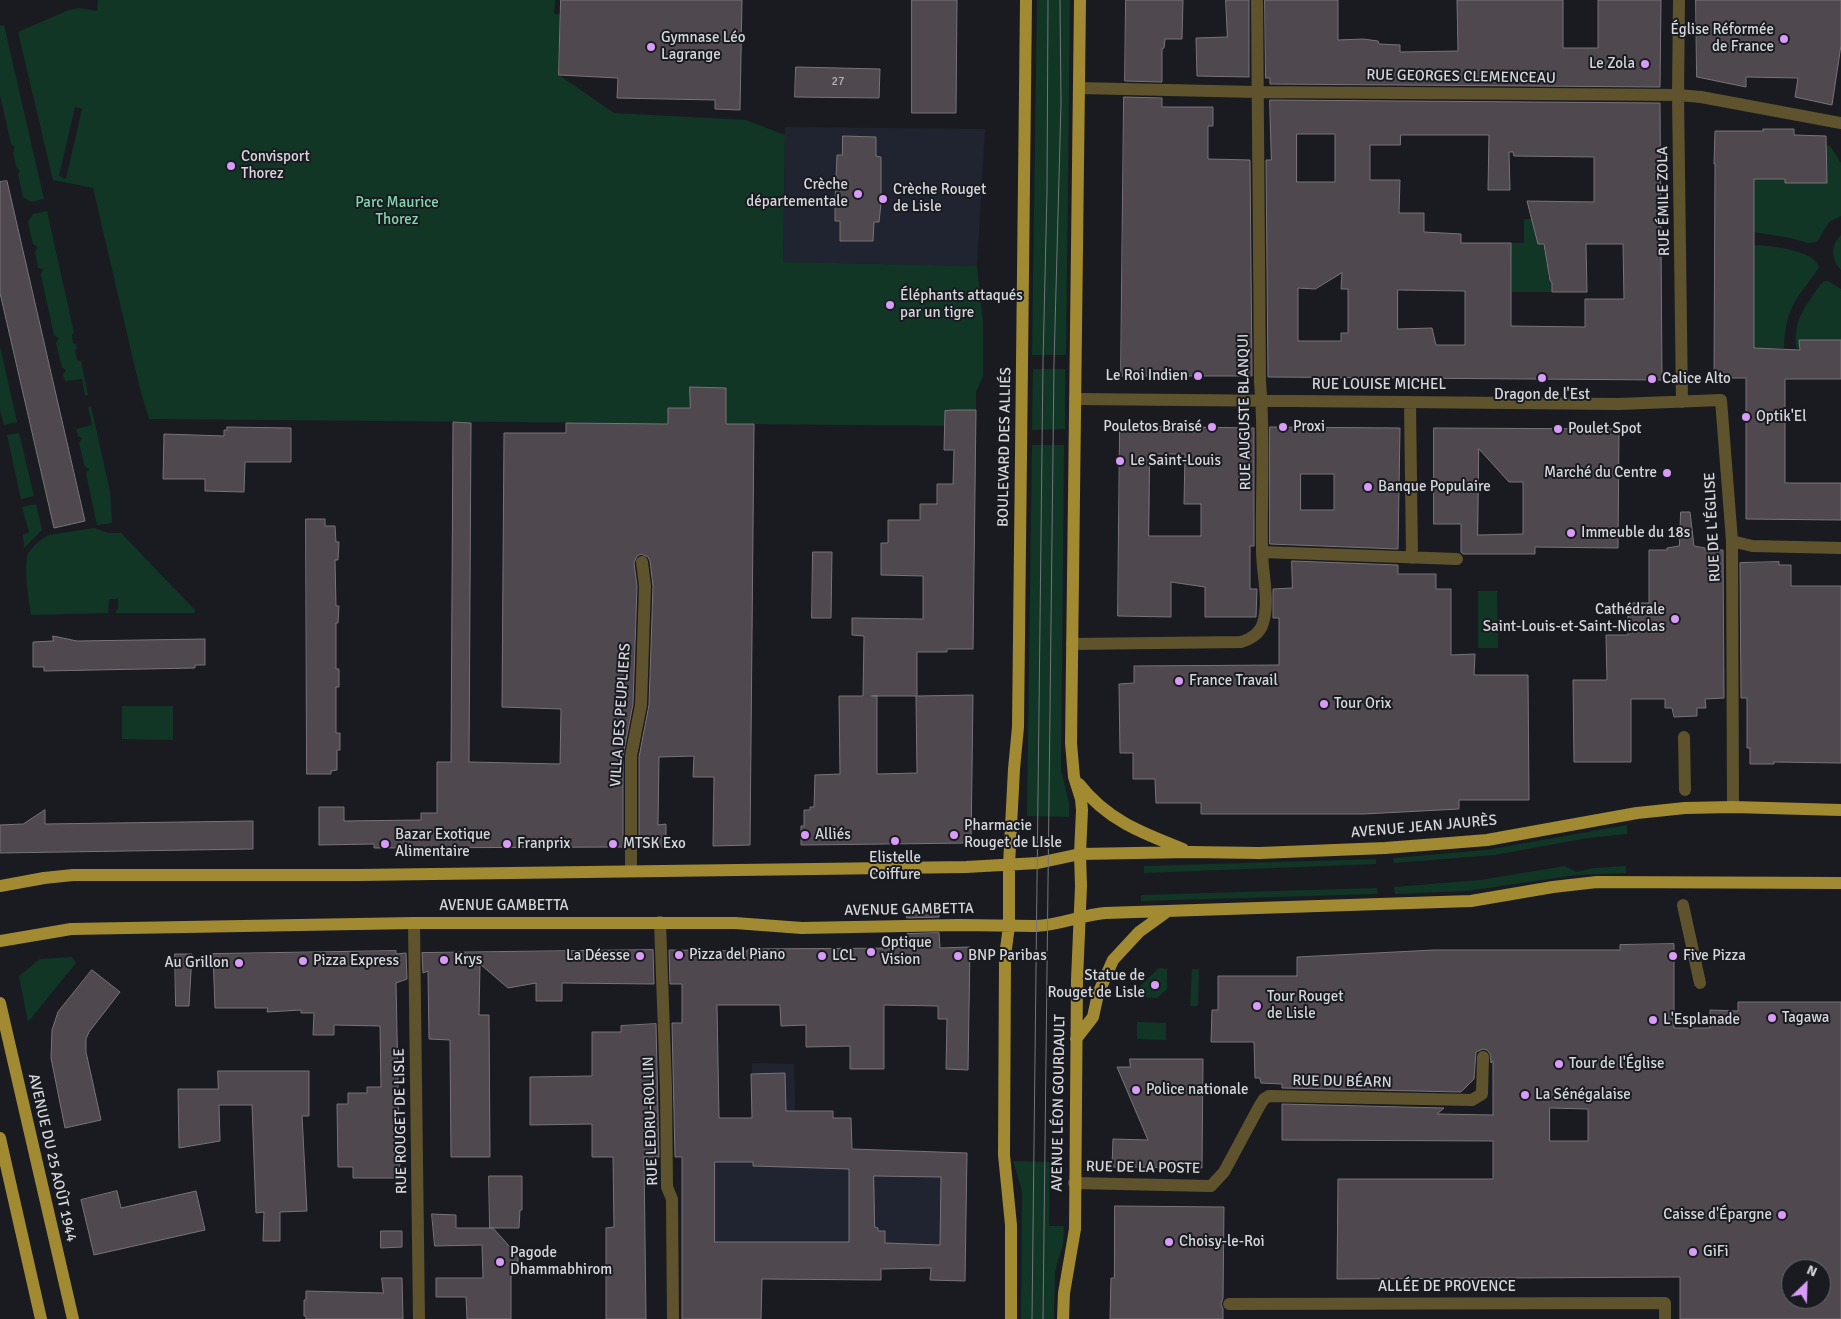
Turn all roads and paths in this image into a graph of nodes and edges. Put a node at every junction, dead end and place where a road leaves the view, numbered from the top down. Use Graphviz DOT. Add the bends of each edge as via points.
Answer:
graph roads {
  1 [pos="1026,0"];
  2 [pos="1080,0"];
  3 [pos="1257,0"];
  4 [pos="1679,0"];
  5 [pos="1079,88"];
  6 [pos="1257,92"];
  7 [pos="1678,95"];
  8 [pos="1841,123"];
  9 [pos="1075,399"];
  10 [pos="1262,400"];
  11 [pos="1410,402"];
  12 [pos="1682,402"];
  13 [pos="1732,541"];
  14 [pos="1841,548"];
  15 [pos="1262,552"];
  16 [pos="1412,558"];
  17 [pos="1457,558"];
  18 [pos="642,562"];
  19 [pos="1072,644"];
  20 [pos="1684,737"];
  21 [pos="1074,777"];
  22 [pos="1685,790"];
  23 [pos="1733,807"];
  24 [pos="1841,810"];
  25 [pos="1190,852"];
  26 [pos="1080,854"];
  27 [pos="1009,865"];
  28 [pos="631,871"];
  29 [pos="1841,883"];
  30 [pos="0,886"];
  31 [pos="1683,905"];
  32 [pos="1170,910"];
  33 [pos="1080,919"];
  34 [pos="660,922"];
  35 [pos="414,923"];
  36 [pos="1010,926"];
  37 [pos="0,942"];
  38 [pos="1700,983"];
  39 [pos="0,1004"];
  40 [pos="1076,1039"];
  41 [pos="1483,1057"];
  42 [pos="0,1138"];
  43 [pos="1074,1183"];
  44 [pos="1211,1186"];
  45 [pos="1229,1304"];
  46 [pos="41,1319"];
  47 [pos="73,1319"];
  48 [pos="419,1319"];
  49 [pos="673,1319"];
  50 [pos="1011,1319"];
  51 [pos="1063,1319"];
  52 [pos="1665,1319"];
  1 -- 27 [label="main road, BOULEVARD DES ALLIÉS" via="1018,726"];
  2 -- 5 [label="main road"];
  3 -- 6 [label="street, RUE AUGUSTE BLANQUI"];
  4 -- 7 [label="street, RUE ÉMILE ZOLA"];
  5 -- 6 [label="street, RUE GEORGES CLEMENCEAU"];
  5 -- 9 [label="main road"];
  6 -- 7 [label="street, RUE GEORGES CLEMENCEAU"];
  6 -- 10 [label="street, RUE AUGUSTE BLANQUI"];
  7 -- 8 [label="street, RUE GEORGES CLEMENCEAU"];
  7 -- 12 [label="street, RUE ÉMILE ZOLA"];
  9 -- 10 [label="street, RUE LOUISE MICHEL"];
  9 -- 19 [label="main road"];
  10 -- 11 [label="street, RUE LOUISE MICHEL"];
  10 -- 15 [label="street, RUE AUGUSTE BLANQUI"];
  11 -- 12 [label="street, RUE LOUISE MICHEL"];
  11 -- 16 [label="street"];
  12 -- 13 [label="street, RUE DE L'ÉGLISE" via="1721,400"];
  13 -- 14 [label="street" via="1752,546"];
  13 -- 23 [label="street, RUE DE L'ÉGLISE"];
  15 -- 16 [label="street"];
  15 -- 19 [label="street, RUE AUGUSTE BLANQUI" via="1265,614 1262,626 1250,639 1224,643"];
  16 -- 17 [label="street"];
  18 -- 28 [label="street, VILLA DES PEUPLIERS" via="645,586 641,705 631,756"];
  19 -- 21 [label="main road"];
  20 -- 22 [label="street"];
  21 -- 25 [label="main road" via="1091,798 1126,824"];
  21 -- 26 [label="main road" via="1082,810"];
  23 -- 24 [label="main road, AVENUE JEAN JAURÈS"];
  23 -- 25 [label="main road, AVENUE JEAN JAURÈS" via="1637,813 1487,840 1429,845 1260,853"];
  25 -- 26 [label="main road, AVENUE JEAN JAURÈS"];
  26 -- 27 [label="main road, AVENUE JEAN JAURÈS"];
  26 -- 33 [label="main road, AVENUE LÉON GOURDAULT"];
  27 -- 28 [label="main road"];
  27 -- 36 [label="main road, BOULEVARD DES ALLIÉS"];
  28 -- 30 [label="main road" via="73,875"];
  29 -- 32 [label="main road" via="1597,882 1471,901"];
  31 -- 38 [label="street"];
  32 -- 33 [label="main road" via="1096,914"];
  32 -- 40 [label="main road" via="1139,932 1113,960 1098,994 1093,1018"];
  33 -- 36 [label="main road" via="1048,926"];
  33 -- 40 [label="main road, AVENUE LÉON GOURDAULT"];
  34 -- 35 [label="main road, AVENUE GAMBETTA"];
  34 -- 36 [label="main road, AVENUE GAMBETTA" via="802,928"];
  34 -- 49 [label="street, RUE LEDRU-ROLLIN" via="667,1187 672,1199"];
  35 -- 37 [label="main road, AVENUE GAMBETTA" via="71,929"];
  35 -- 48 [label="street, RUE ROUGET DE LISLE"];
  36 -- 50 [label="main road" via="1005,956 1004,1155 1011,1225"];
  39 -- 47 [label="main road, AVENUE DU 25 AOÛT 1944"];
  40 -- 43 [label="main road, AVENUE LÉON GOURDAULT"];
  41 -- 44 [label="street, RUE DU BÉARN" via="1482,1094 1472,1100 1269,1096 1260,1105 1224,1172"];
  42 -- 46 [label="main road"];
  43 -- 44 [label="street, RUE DE LA POSTE"];
  43 -- 51 [label="main road, AVENUE LÉON GOURDAULT" via="1075,1228"];
  45 -- 52 [label="street, ALLÉE DE PROVENCE" via="1665,1303"];
}
